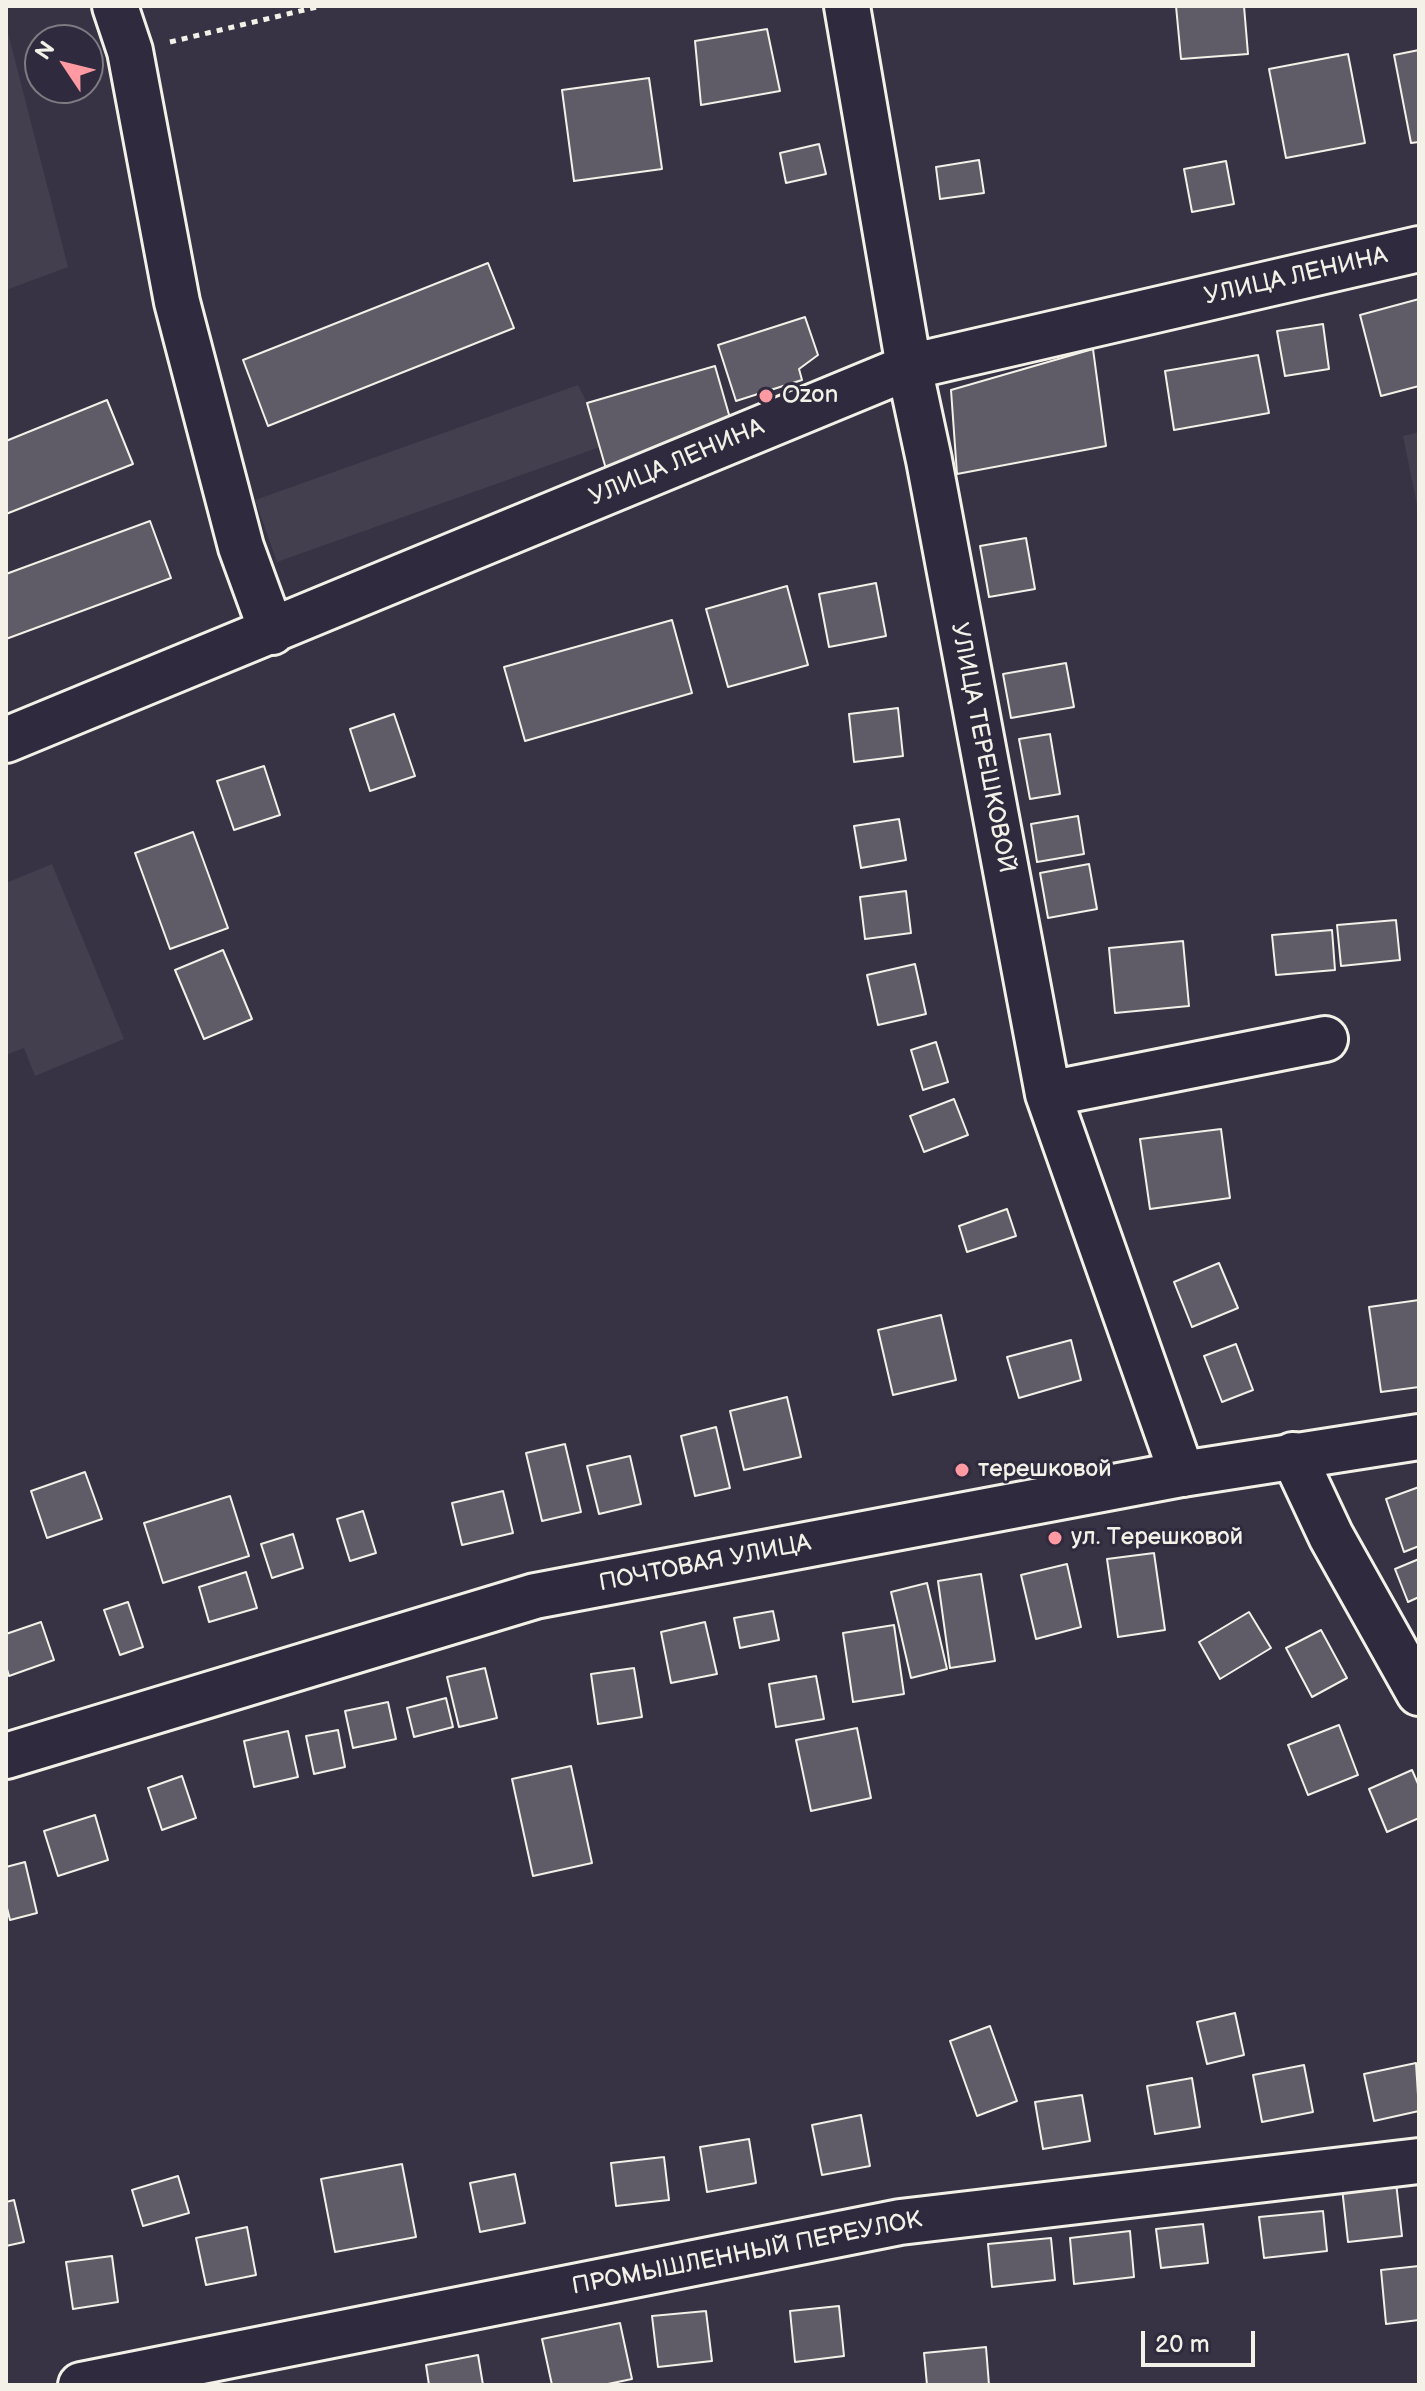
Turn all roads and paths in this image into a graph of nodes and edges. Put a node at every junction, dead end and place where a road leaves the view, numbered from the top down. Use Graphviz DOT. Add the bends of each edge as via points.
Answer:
graph roads {
  1 [pos="115,6"];
  2 [pos="321,6"];
  3 [pos="847,6"];
  4 [pos="130,51"];
  5 [pos="1419,249"];
  6 [pos="909,367"];
  7 [pos="272,632"];
  8 [pos="6,740"];
  9 [pos="1325,1039"];
  10 [pos="1048,1094"];
  11 [pos="1419,1437"];
  12 [pos="1293,1455"];
  13 [pos="1182,1474"];
  14 [pos="1419,1693"];
  15 [pos="6,1756"];
  16 [pos="1419,2161"];
  17 [pos="81,2385"];
  1 -- 4 [label="street"];
  2 -- 4 [label="path"];
  3 -- 6 [label="street, УЛИЦА ТЕРЕШКОВОЙ"];
  4 -- 7 [label="street" via="177,302 241,547"];
  5 -- 6 [label="street, УЛИЦА ЛЕНИНА"];
  6 -- 7 [label="street, УЛИЦА ЛЕНИНА"];
  6 -- 10 [label="street, УЛИЦА ТЕРЕШКОВОЙ"];
  7 -- 8 [label="street, УЛИЦА ЛЕНИНА"];
  9 -- 10 [label="street"];
  10 -- 13 [label="street, УЛИЦА ТЕРЕШКОВОЙ"];
  11 -- 12 [label="street, ПОЧТОВАЯ УЛИЦА"];
  12 -- 13 [label="street, ПОЧТОВАЯ УЛИЦА"];
  12 -- 14 [label="street" via="1331,1536"];
  13 -- 15 [label="street, ПОЧТОВАЯ УЛИЦА" via="535,1596"];
  16 -- 17 [label="street, ПРОМЫШЛЕННЫЙ ПЕРЕУЛОК" via="900,2222"];
}
